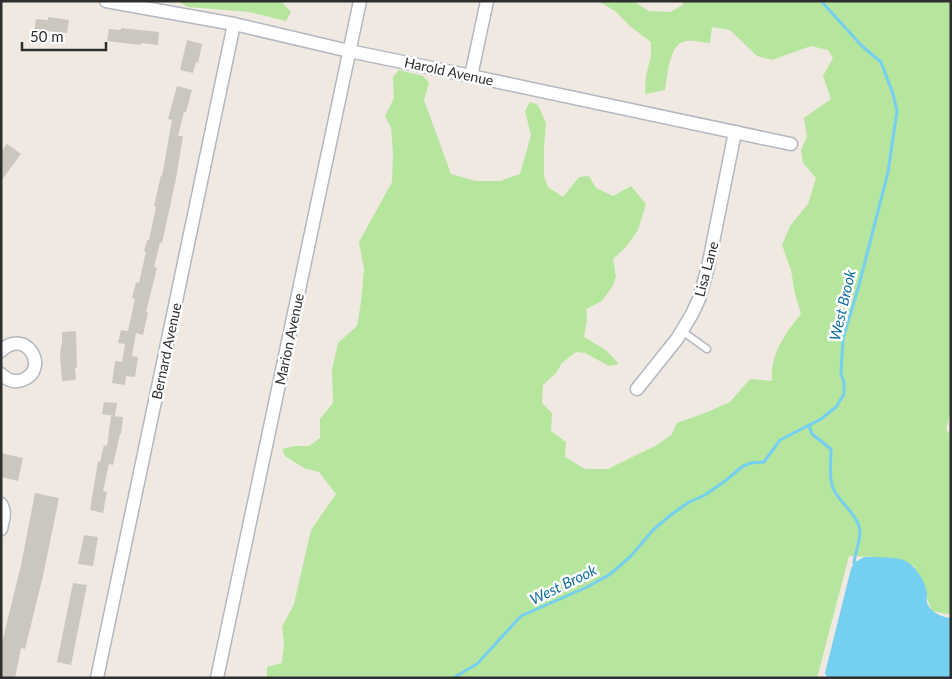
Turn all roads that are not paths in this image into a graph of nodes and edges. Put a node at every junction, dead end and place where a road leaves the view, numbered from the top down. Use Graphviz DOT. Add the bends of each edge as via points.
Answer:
graph roads {
  1 [pos="108,1"];
  2 [pos="360,1"];
  3 [pos="487,1"];
  4 [pos="234,24"];
  5 [pos="350,51"];
  6 [pos="471,76"];
  7 [pos="735,132"];
  8 [pos="791,144"];
  9 [pos="682,331"];
  10 [pos="707,349"];
  11 [pos="1,351"];
  12 [pos="1,374"];
  13 [pos="637,389"];
  14 [pos="1,504"];
  15 [pos="1,529"];
  16 [pos="97,678"];
  17 [pos="217,678"];
  1 -- 4 [label="street, Harold Avenue"];
  2 -- 5 [label="street, Marion Avenue"];
  3 -- 6 [label="street"];
  4 -- 5 [label="street, Harold Avenue"];
  4 -- 16 [label="street, Bernard Avenue"];
  5 -- 6 [label="street, Harold Avenue"];
  5 -- 17 [label="street, Marion Avenue"];
  6 -- 7 [label="street, Harold Avenue"];
  7 -- 8 [label="street, Harold Avenue"];
  7 -- 9 [label="street, Lisa Lane" via="703,286"];
  9 -- 10 [label="lane"];
  9 -- 13 [label="street, Lisa Lane"];
  11 -- 12 [label="street" via="10,345 22,344 35,358 33,371 24,380 11,380"];
  14 -- 15 [label="street" via="4,514"];
}
